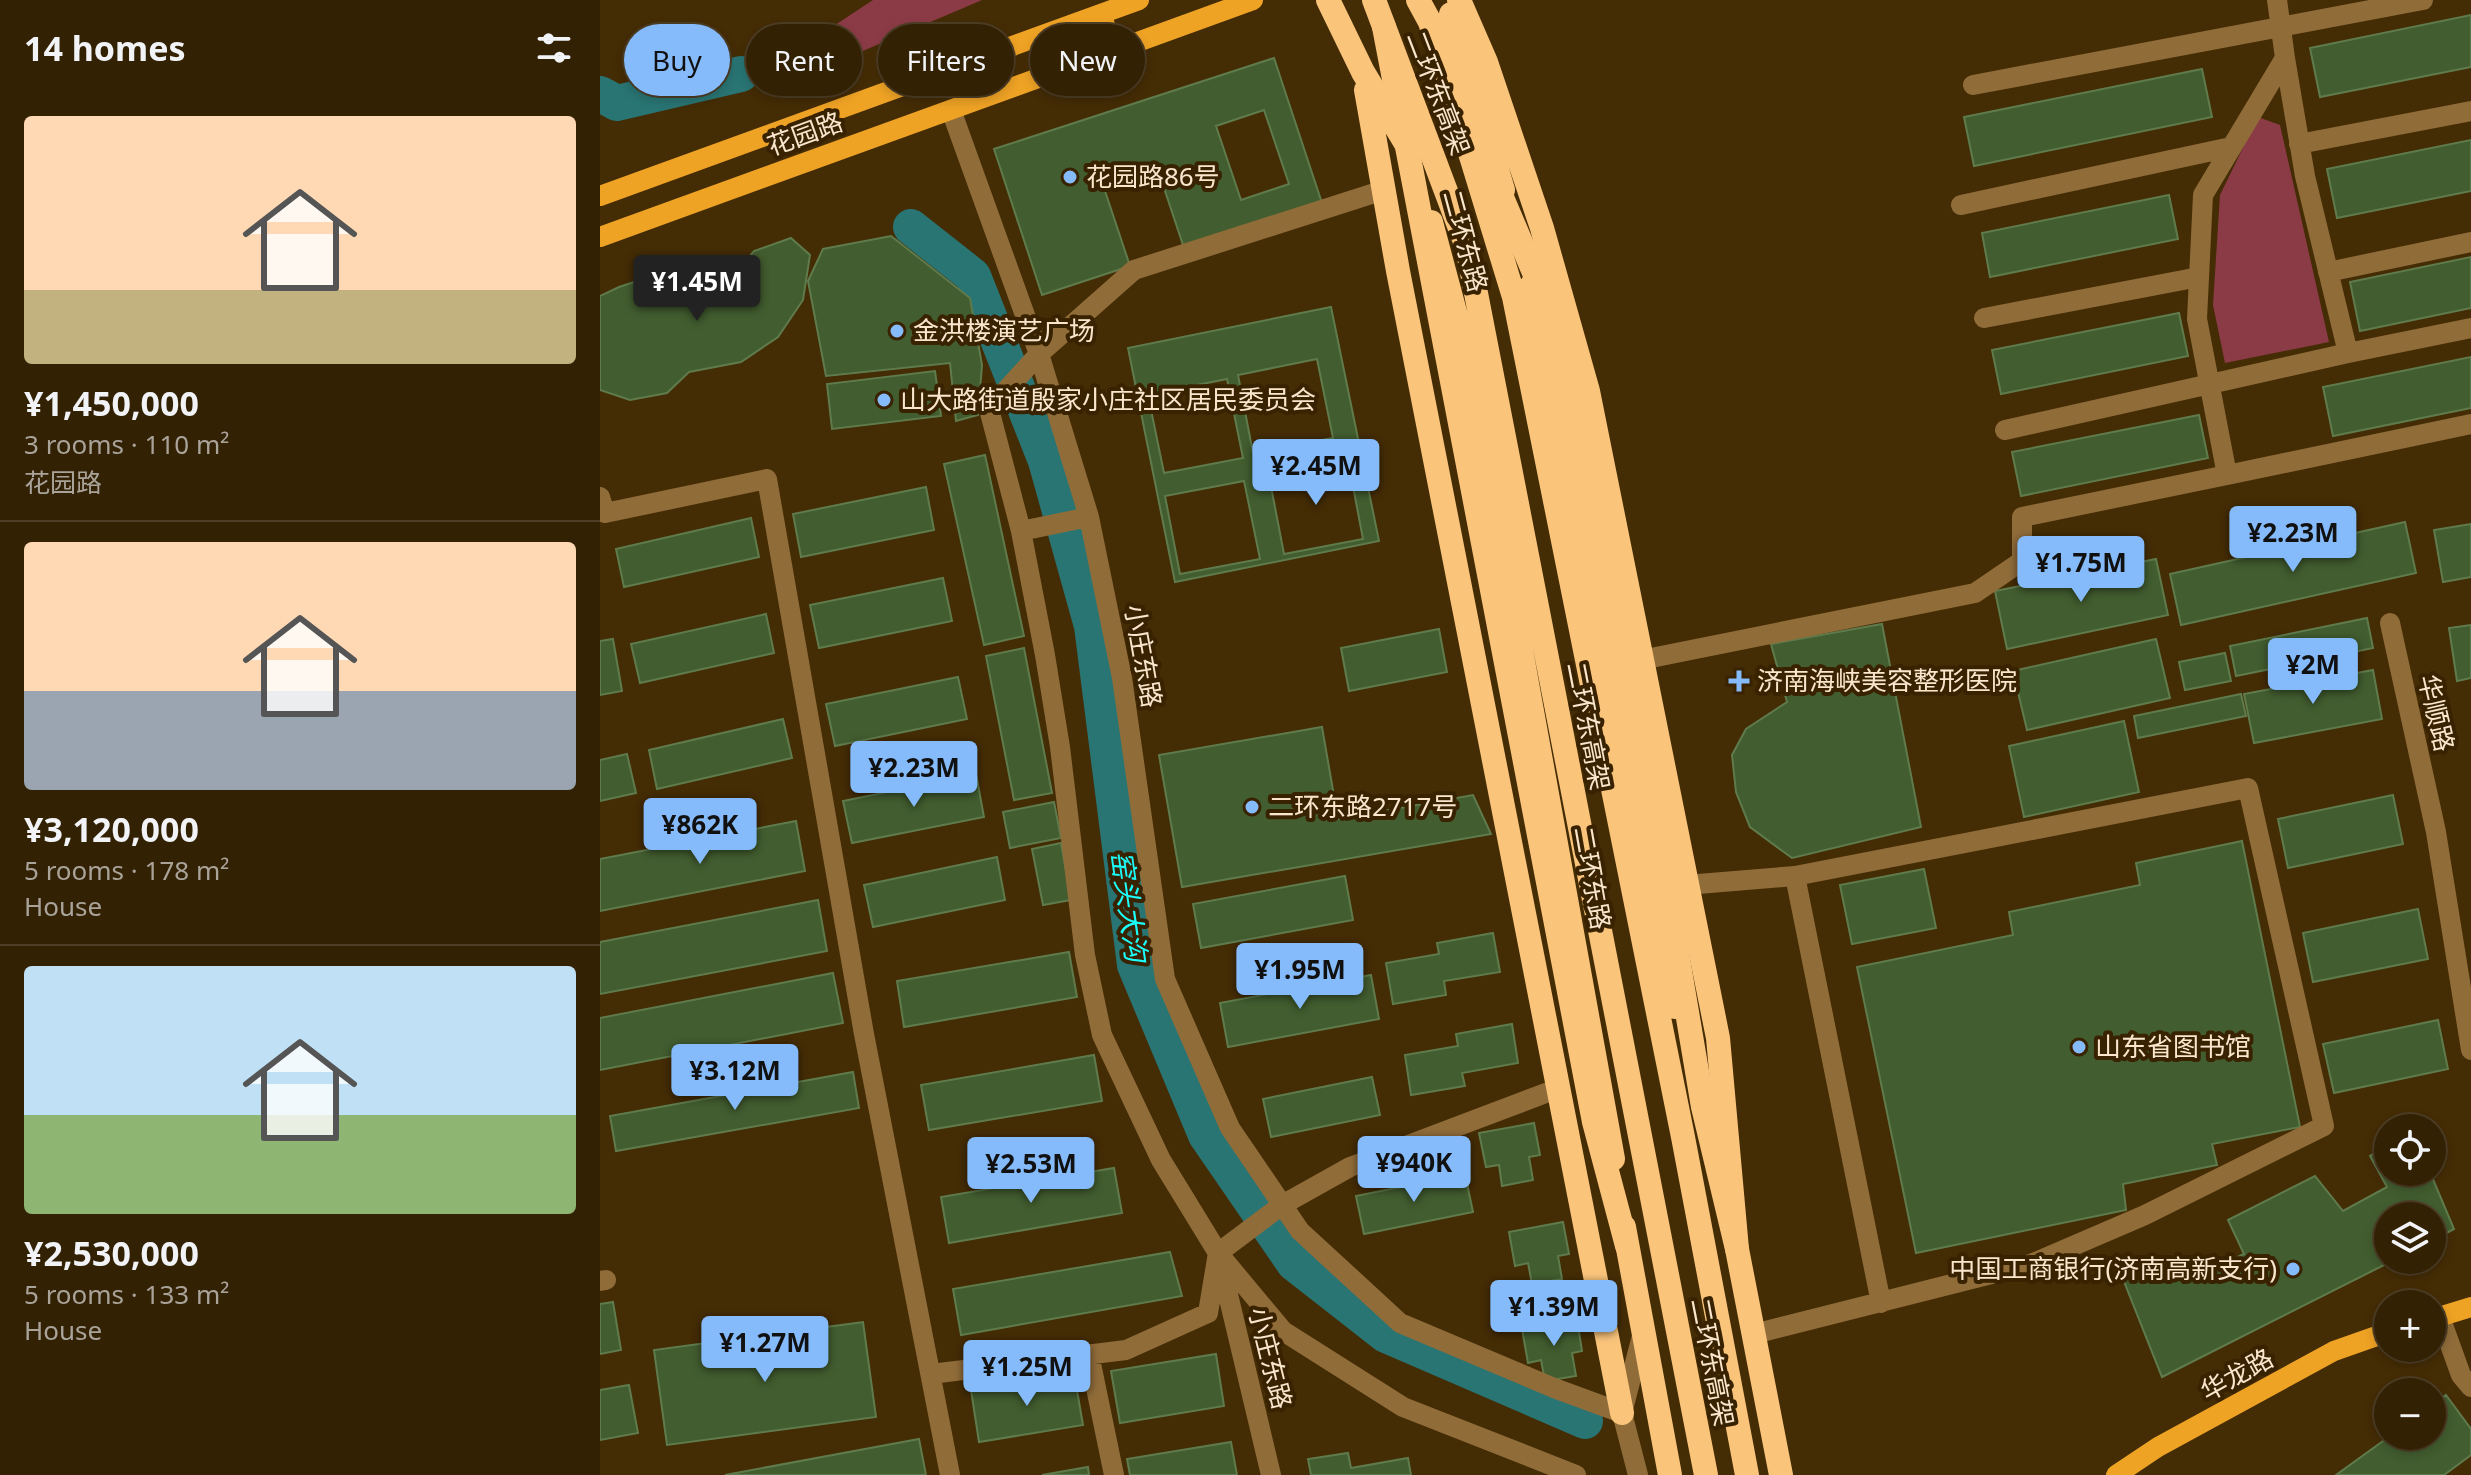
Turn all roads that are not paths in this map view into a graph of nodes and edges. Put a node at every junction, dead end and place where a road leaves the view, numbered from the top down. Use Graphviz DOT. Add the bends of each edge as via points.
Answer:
graph roads {
  1 [pos="1139,0"];
  2 [pos="1253,0"];
  3 [pos="1328,0"];
  4 [pos="1374,0"];
  5 [pos="1418,0"];
  6 [pos="1446,0"];
  7 [pos="1459,0"];
  8 [pos="2277,0"];
  9 [pos="2423,0"];
  10 [pos="1101,14"];
  11 [pos="1105,24"];
  12 [pos="1384,27"];
  13 [pos="2281,27"];
  14 [pos="1145,39"];
  15 [pos="2285,58"];
  16 [pos="1363,72"];
  17 [pos="1030,81"];
  18 [pos="1973,85"];
  19 [pos="951,110"];
  20 [pos="2471,111"];
  21 [pos="1467,141"];
  22 [pos="2299,144"];
  23 [pos="2231,147"];
  24 [pos="1384,190"];
  25 [pos="600,196"];
  26 [pos="1961,205"];
  27 [pos="600,237"];
  28 [pos="2471,242"];
  29 [pos="2328,272"];
  30 [pos="2199,277"];
  31 [pos="1984,318"];
  32 [pos="2471,328"];
  33 [pos="2348,353"];
  34 [pos="1039,354"];
  35 [pos="2211,385"];
  36 [pos="2471,424"];
  37 [pos="2005,430"];
  38 [pos="2227,475"];
  39 [pos="600,497"];
  40 [pos="1084,518"];
  41 [pos="1031,529"];
  42 [pos="2390,623"];
  43 [pos="1641,660"];
  44 [pos="1795,876"];
  45 [pos="1686,885"];
  46 [pos="2471,1050"];
  47 [pos="1559,1088"];
  48 [pos="1282,1205"];
  49 [pos="1627,1246"];
  50 [pos="1737,1249"];
  51 [pos="1218,1253"];
  52 [pos="1881,1303"];
  53 [pos="2471,1307"];
  54 [pos="2446,1315"];
  55 [pos="1643,1332"];
  56 [pos="1754,1334"];
  57 [pos="2374,1337"];
  58 [pos="2446,1341"];
  59 [pos="1089,1354"];
  60 [pos="931,1374"];
  61 [pos="2471,1387"];
  62 [pos="1622,1413"];
  63 [pos="950,1475"];
  64 [pos="1114,1475"];
  65 [pos="1271,1475"];
  66 [pos="1576,1475"];
  67 [pos="1638,1475"];
  68 [pos="1670,1475"];
  69 [pos="1706,1475"];
  70 [pos="1747,1475"];
  71 [pos="1781,1475"];
  72 [pos="2116,1475"];
  1 -- 10 [label="main road, 花园路"];
  2 -- 14 [label="main road, 花园路"];
  3 -- 16 [label="highway, 二环东路"];
  4 -- 12 [label="highway, 二环东高架"];
  5 -- 21 [label="highway, 二环东高架" via="1430,22"];
  6 -- 50 [label="highway, 二环东路" via="1544,333 1703,1162"];
  7 -- 43 [label="highway, 二环东路" via="1486,62 1537,213 1588,391"];
  8 -- 13 [label="street"];
  9 -- 13 [label="street"];
  10 -- 11 [label="main road"];
  10 -- 25 [label="main road, 花园路"];
  12 -- 49 [label="highway, bridge" via="1594,1122"];
  12 -- 69 [label="highway, 二环东高架, bridge" via="1467,247"];
  13 -- 15 [label="street"];
  13 -- 18 [label="street"];
  15 -- 22 [label="street"];
  15 -- 23 [label="street"];
  16 -- 24 [label="highway, 二环东路"];
  16 -- 49 [label="highway, 二环东路" via="1415,159 1470,368"];
  17 -- 19 [label="main road, 花园路"];
  19 -- 27 [label="main road, 花园路"];
  19 -- 34 [label="street, 小庄东路"];
  20 -- 22 [label="street"];
  21 -- 50 [label="highway, bridge" via="1498,188 1564,343 1703,1107"];
  21 -- 70 [label="highway, 二环东高架, bridge" via="1514,297"];
  22 -- 29 [label="street"];
  23 -- 26 [label="street"];
  23 -- 30 [label="street" via="2203,195"];
  24 -- 34 [label="street" via="1134,270"];
  24 -- 47 [label="highway, 二环东路"];
  28 -- 29 [label="street"];
  29 -- 33 [label="street"];
  30 -- 31 [label="street"];
  30 -- 35 [label="street" via="2197,319"];
  32 -- 33 [label="street"];
  33 -- 35 [label="street"];
  34 -- 40 [label="street, 小庄东路"];
  34 -- 41 [label="street" via="989,409"];
  35 -- 37 [label="street"];
  35 -- 38 [label="street"];
  36 -- 38 [label="street"];
  38 -- 43 [label="street" via="2022,517 2022,561 1975,593"];
  39 -- 60 [label="street" via="605,513 767,479 864,1034"];
  40 -- 41 [label="street"];
  40 -- 48 [label="street, 小庄东路" via="1122,678 1165,979 1230,1128"];
  41 -- 51 [label="street" via="1085,955 1102,1035 1161,1160"];
  42 -- 46 [label="street, 华顺路" via="2436,832"];
  43 -- 45 [label="highway, 二环东路"];
  44 -- 45 [label="street"];
  44 -- 52 [label="street"];
  44 -- 52 [label="street" via="2248,788 2324,1126 2145,1215 2031,1264"];
  45 -- 50 [label="highway, 二环东路" via="1718,1038"];
  47 -- 48 [label="street" via="1350,1167"];
  47 -- 62 [label="highway, 二环东路"];
  48 -- 51 [label="street"];
  48 -- 62 [label="street, 小庄东路" via="1300,1231 1400,1323"];
  49 -- 55 [label="highway, 二环东路"];
  50 -- 56 [label="highway, 二环东路"];
  51 -- 59 [label="street" via="1208,1313 1126,1350"];
  51 -- 65 [label="street, 小庄东路"];
  51 -- 66 [label="street" via="1283,1331 1403,1407"];
  52 -- 56 [label="street"];
  53 -- 54 [label="main road"];
  55 -- 62 [label="street"];
  55 -- 68 [label="highway, 二环东路"];
  56 -- 71 [label="highway, 二环东路"];
  57 -- 72 [label="main road, 华龙路" via="2334,1351"];
  58 -- 61 [label="street"];
  59 -- 60 [label="street"];
  59 -- 64 [label="street"];
  60 -- 63 [label="street"];
  62 -- 67 [label="street"];
}
